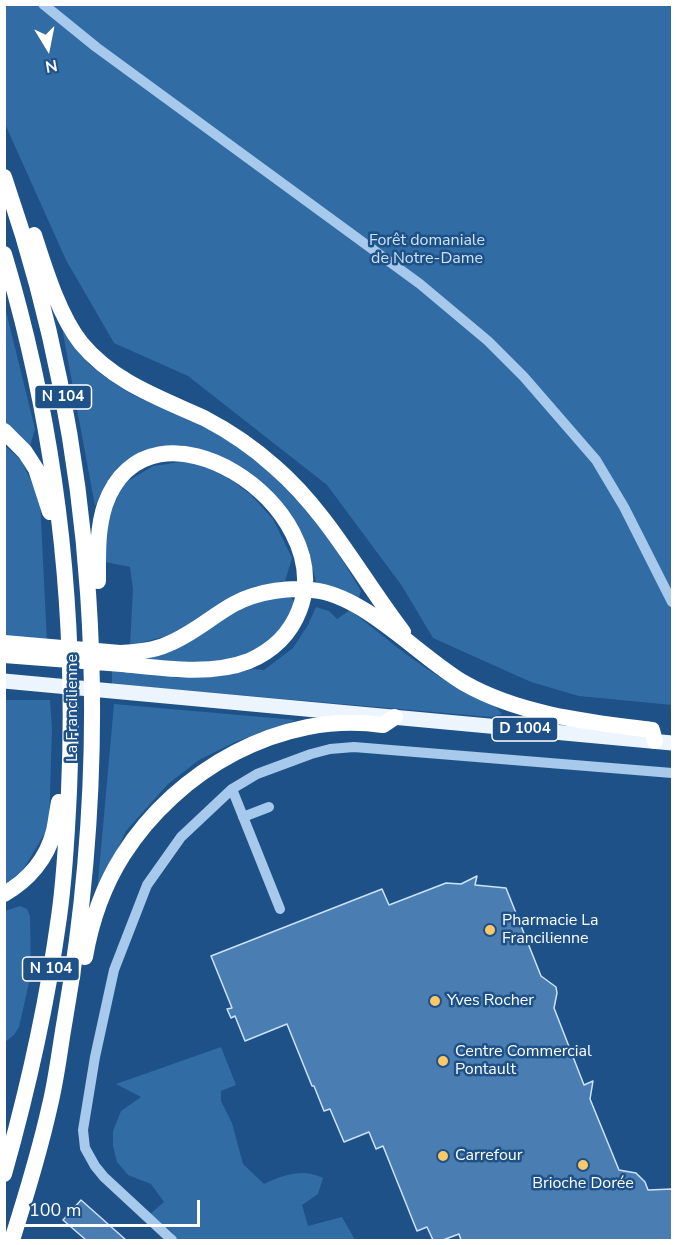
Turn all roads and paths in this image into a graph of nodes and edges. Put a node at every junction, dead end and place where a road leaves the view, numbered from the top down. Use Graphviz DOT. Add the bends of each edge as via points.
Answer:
graph roads {
  1 [pos="43,4"];
  2 [pos="4,177"];
  3 [pos="11,195"];
  4 [pos="4,254"];
  5 [pos="4,431"];
  6 [pos="59,527"];
  7 [pos="672,602"];
  8 [pos="91,625"];
  9 [pos="4,643"];
  10 [pos="412,644"];
  11 [pos="4,655"];
  12 [pos="4,681"];
  13 [pos="395,717"];
  14 [pos="655,741"];
  15 [pos="672,743"];
  16 [pos="70,761"];
  17 [pos="672,773"];
  18 [pos="232,789"];
  19 [pos="269,807"];
  20 [pos="243,817"];
  21 [pos="4,894"];
  22 [pos="280,909"];
  23 [pos="62,1041"];
  24 [pos="4,1173"];
  25 [pos="12,1240"];
  26 [pos="172,1240"];
  1 -- 7 [label="street" via="420,284 488,341 596,460"];
  2 -- 3 [label="highway, La Francilienne / N 104"];
  3 -- 8 [label="highway, La Francilienne / N 104" via="58,372 76,475"];
  3 -- 10 [label="highway" via="26,209 54,290 81,342 120,378 206,419 275,466 321,513"];
  4 -- 6 [label="highway, La Francilienne / N 104" via="36,377"];
  5 -- 6 [label="highway" via="36,469 48,508"];
  6 -- 16 [label="highway, La Francilienne / N 104" via="64,559"];
  8 -- 11 [label="highway" via="98,589 99,531 107,500 120,479 148,459 182,453 227,467 277,509 303,555 306,588 290,630 268,651 248,661 225,667 176,668"];
  8 -- 23 [label="highway, La Francilienne / N 104" via="93,723 87,864"];
  9 -- 10 [label="highway" via="120,653 151,650 185,637 236,603 291,590 319,591 342,598"];
  10 -- 14 [label="highway" via="447,672 484,693 552,715 652,730"];
  12 -- 13 [label="main road, D 1004"];
  13 -- 14 [label="main road, D 1004"];
  13 -- 23 [label="highway" via="383,725 321,725 264,739 207,769 160,808 123,855 96,914 76,1007"];
  14 -- 15 [label="main road, D 1004"];
  16 -- 21 [label="highway" via="54,830 44,854 31,874"];
  16 -- 24 [label="highway, La Francilienne / N 104" via="65,857 54,950 20,1120"];
  17 -- 18 [label="street" via="358,747 321,751 257,774"];
  18 -- 20 [label="street"];
  18 -- 26 [label="street" via="181,837 147,885 114,970 83,1130 85,1148 95,1166"];
  19 -- 20 [label="street"];
  20 -- 22 [label="street"];
  23 -- 25 [label="highway, La Francilienne / N 104" via="50,1104"];
}
